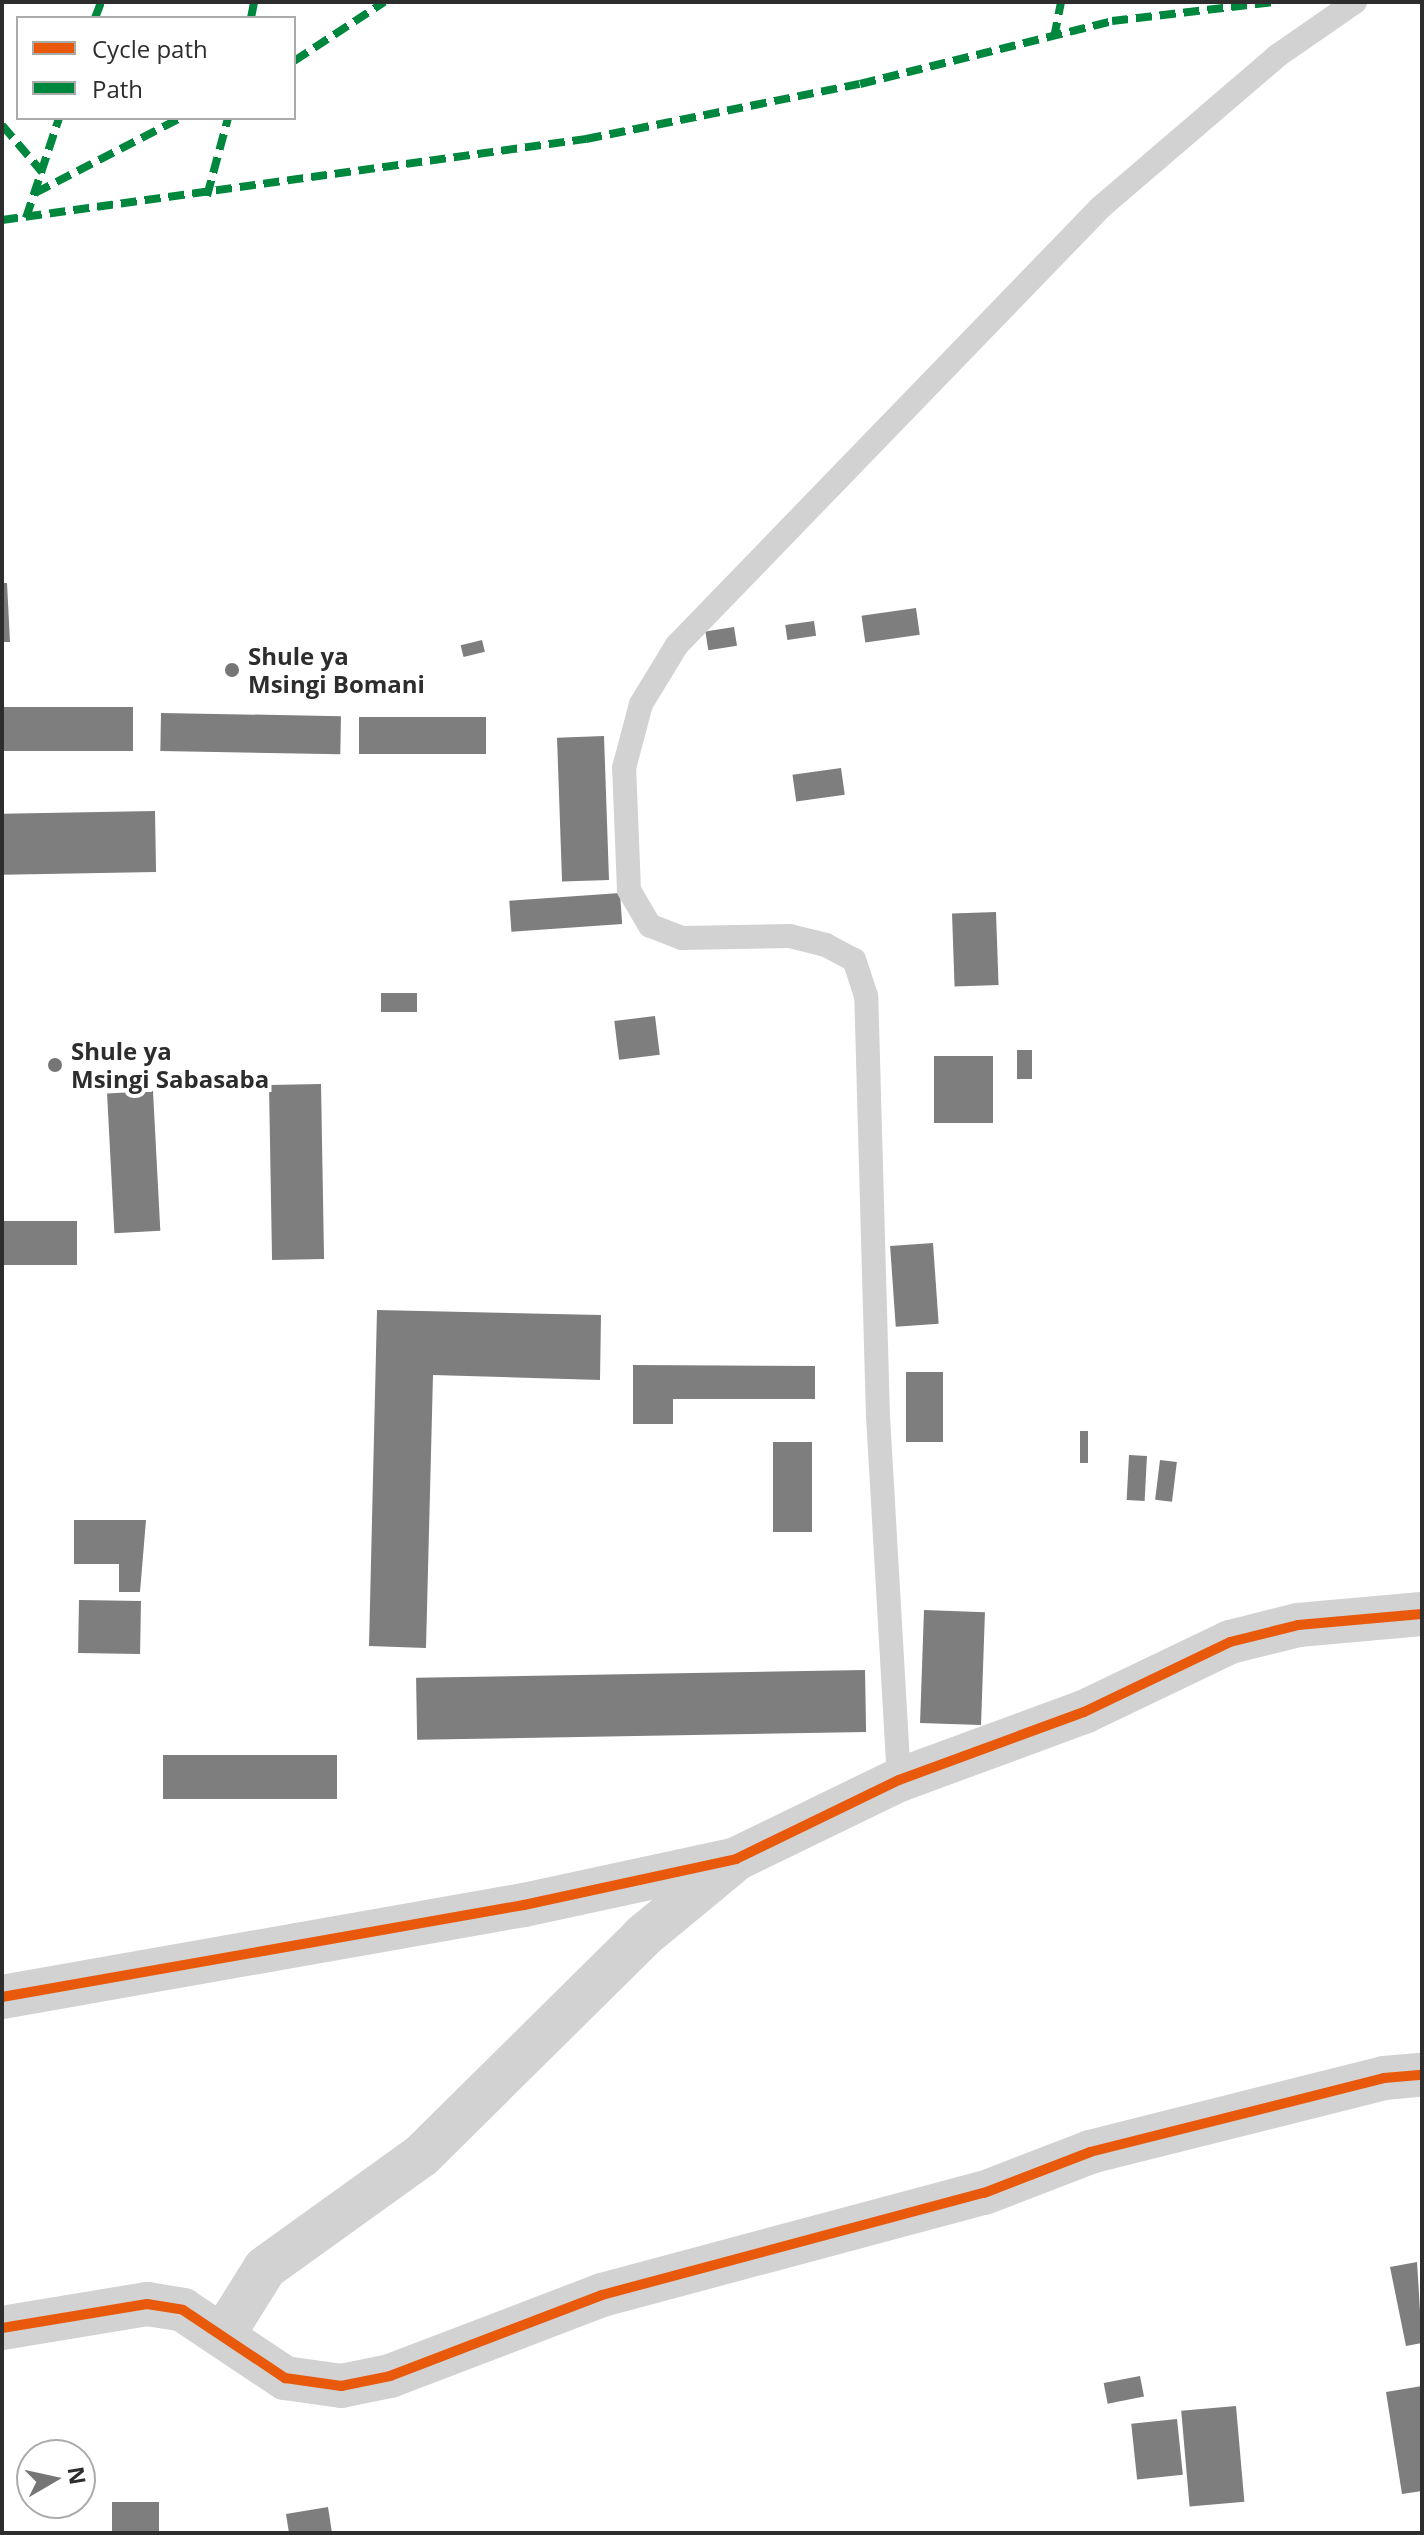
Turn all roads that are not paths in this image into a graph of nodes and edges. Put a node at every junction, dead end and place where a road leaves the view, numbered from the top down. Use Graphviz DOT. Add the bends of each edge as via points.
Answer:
graph roads {
  1 [pos="1355,2"];
  2 [pos="1422,1614"];
  3 [pos="899,1780"];
  4 [pos="736,1859"];
  5 [pos="2,1997"];
  6 [pos="1422,2075"];
  7 [pos="2,2328"];
  8 [pos="225,2332"];
  1 -- 3 [label="lane" via="1277,56 1101,207 677,645 641,704 624,768 629,890 650,926 682,938 790,936 826,945 854,960 866,996 878,1417"];
  2 -- 3 [label="street" via="1298,1625 1230,1642 1084,1712"];
  3 -- 4 [label="street"];
  4 -- 5 [label="street" via="524,1905"];
  4 -- 8 [label="street" via="643,1936 421,2156 265,2268"];
  6 -- 8 [label="street" via="1384,2078 1090,2152 984,2193 602,2295 390,2376 341,2386 285,2378"];
  7 -- 8 [label="street" via="147,2304 183,2310"];
}
